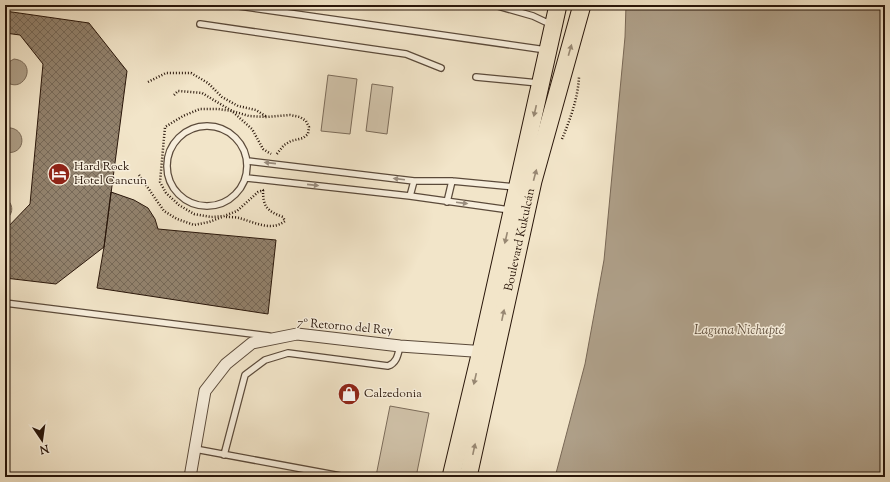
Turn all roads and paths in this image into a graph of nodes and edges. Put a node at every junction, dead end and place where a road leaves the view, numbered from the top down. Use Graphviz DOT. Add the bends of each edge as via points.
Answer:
graph roads {
  1 [pos="232,5"];
  2 [pos="494,5"];
  3 [pos="558,5"];
  4 [pos="582,5"];
  5 [pos="200,24"];
  6 [pos="554,26"];
  7 [pos="548,51"];
  8 [pos="441,68"];
  9 [pos="476,77"];
  10 [pos="148,82"];
  11 [pos="540,84"];
  12 [pos="174,95"];
  13 [pos="267,117"];
  14 [pos="275,155"];
  15 [pos="248,161"];
  16 [pos="139,175"];
  17 [pos="247,178"];
  18 [pos="414,181"];
  19 [pos="452,181"];
  20 [pos="518,187"];
  21 [pos="263,190"];
  22 [pos="410,196"];
  23 [pos="448,202"];
  24 [pos="513,210"];
  25 [pos="5,302"];
  26 [pos="279,338"];
  27 [pos="400,346"];
  28 [pos="488,352"];
  29 [pos="195,449"];
  30 [pos="224,455"];
  31 [pos="190,477"];
  32 [pos="346,477"];
  33 [pos="451,477"];
  34 [pos="468,477"];
  1 -- 7 [label="lane"];
  2 -- 6 [label="lane" via="533,16"];
  3 -- 6 [label="main road, Boulevard Kukulcán"];
  28 -- 4 [label="main road, Boulevard Kukulcán, one-way"];
  5 -- 8 [label="lane" via="406,54"];
  6 -- 7 [label="main road, Boulevard Kukulcán"];
  7 -- 11 [label="main road, Boulevard Kukulcán"];
  9 -- 11 [label="lane"];
  10 -- 13 [label="path" via="166,73 191,73 208,83 222,97"];
  11 -- 20 [label="main road, Boulevard Kukulcán, one-way"];
  12 -- 13 [label="path" via="178,91 202,93 232,111"];
  13 -- 14 [label="path" via="300,117 306,121 309,128 308,134 303,138 284,145"];
  15 -- 17 [label="lane"];
  15 -- 17 [label="lane" via="244,148 226,130 200,126 178,139 170,150 167,163 168,176 174,188 183,198 195,204 209,206 222,203 234,196"];
  18 -- 15 [label="lane, one-way"];
  16 -- 21 [label="path" via="164,210 177,220 194,224 224,216 239,218 257,225 280,224 285,221 283,217 266,208"];
  17 -- 22 [label="lane, one-way"];
  18 -- 19 [label="lane"];
  18 -- 22 [label="lane"];
  19 -- 20 [label="lane"];
  19 -- 23 [label="lane"];
  20 -- 24 [label="main road, Boulevard Kukulcán"];
  22 -- 23 [label="lane"];
  23 -- 24 [label="lane, one-way"];
  24 -- 28 [label="main road, Boulevard Kukulcán, one-way"];
  25 -- 26 [label="lane"];
  26 -- 27 [label="street, 7º Retorno del Rey" via="297,334"];
  26 -- 29 [label="street, 7º Retorno del Rey" via="252,343 226,364 205,390"];
  27 -- 28 [label="street, 7º Retorno del Rey"];
  27 -- 30 [label="lane" via="398,357 388,366 288,353 265,360 245,375"];
  28 -- 33 [label="main road, Boulevard Kukulcán, one-way"];
  34 -- 28 [label="main road, Boulevard Kukulcán, one-way"];
  29 -- 30 [label="lane"];
  29 -- 31 [label="street, 7º Retorno del Rey"];
  30 -- 32 [label="lane"];
}
